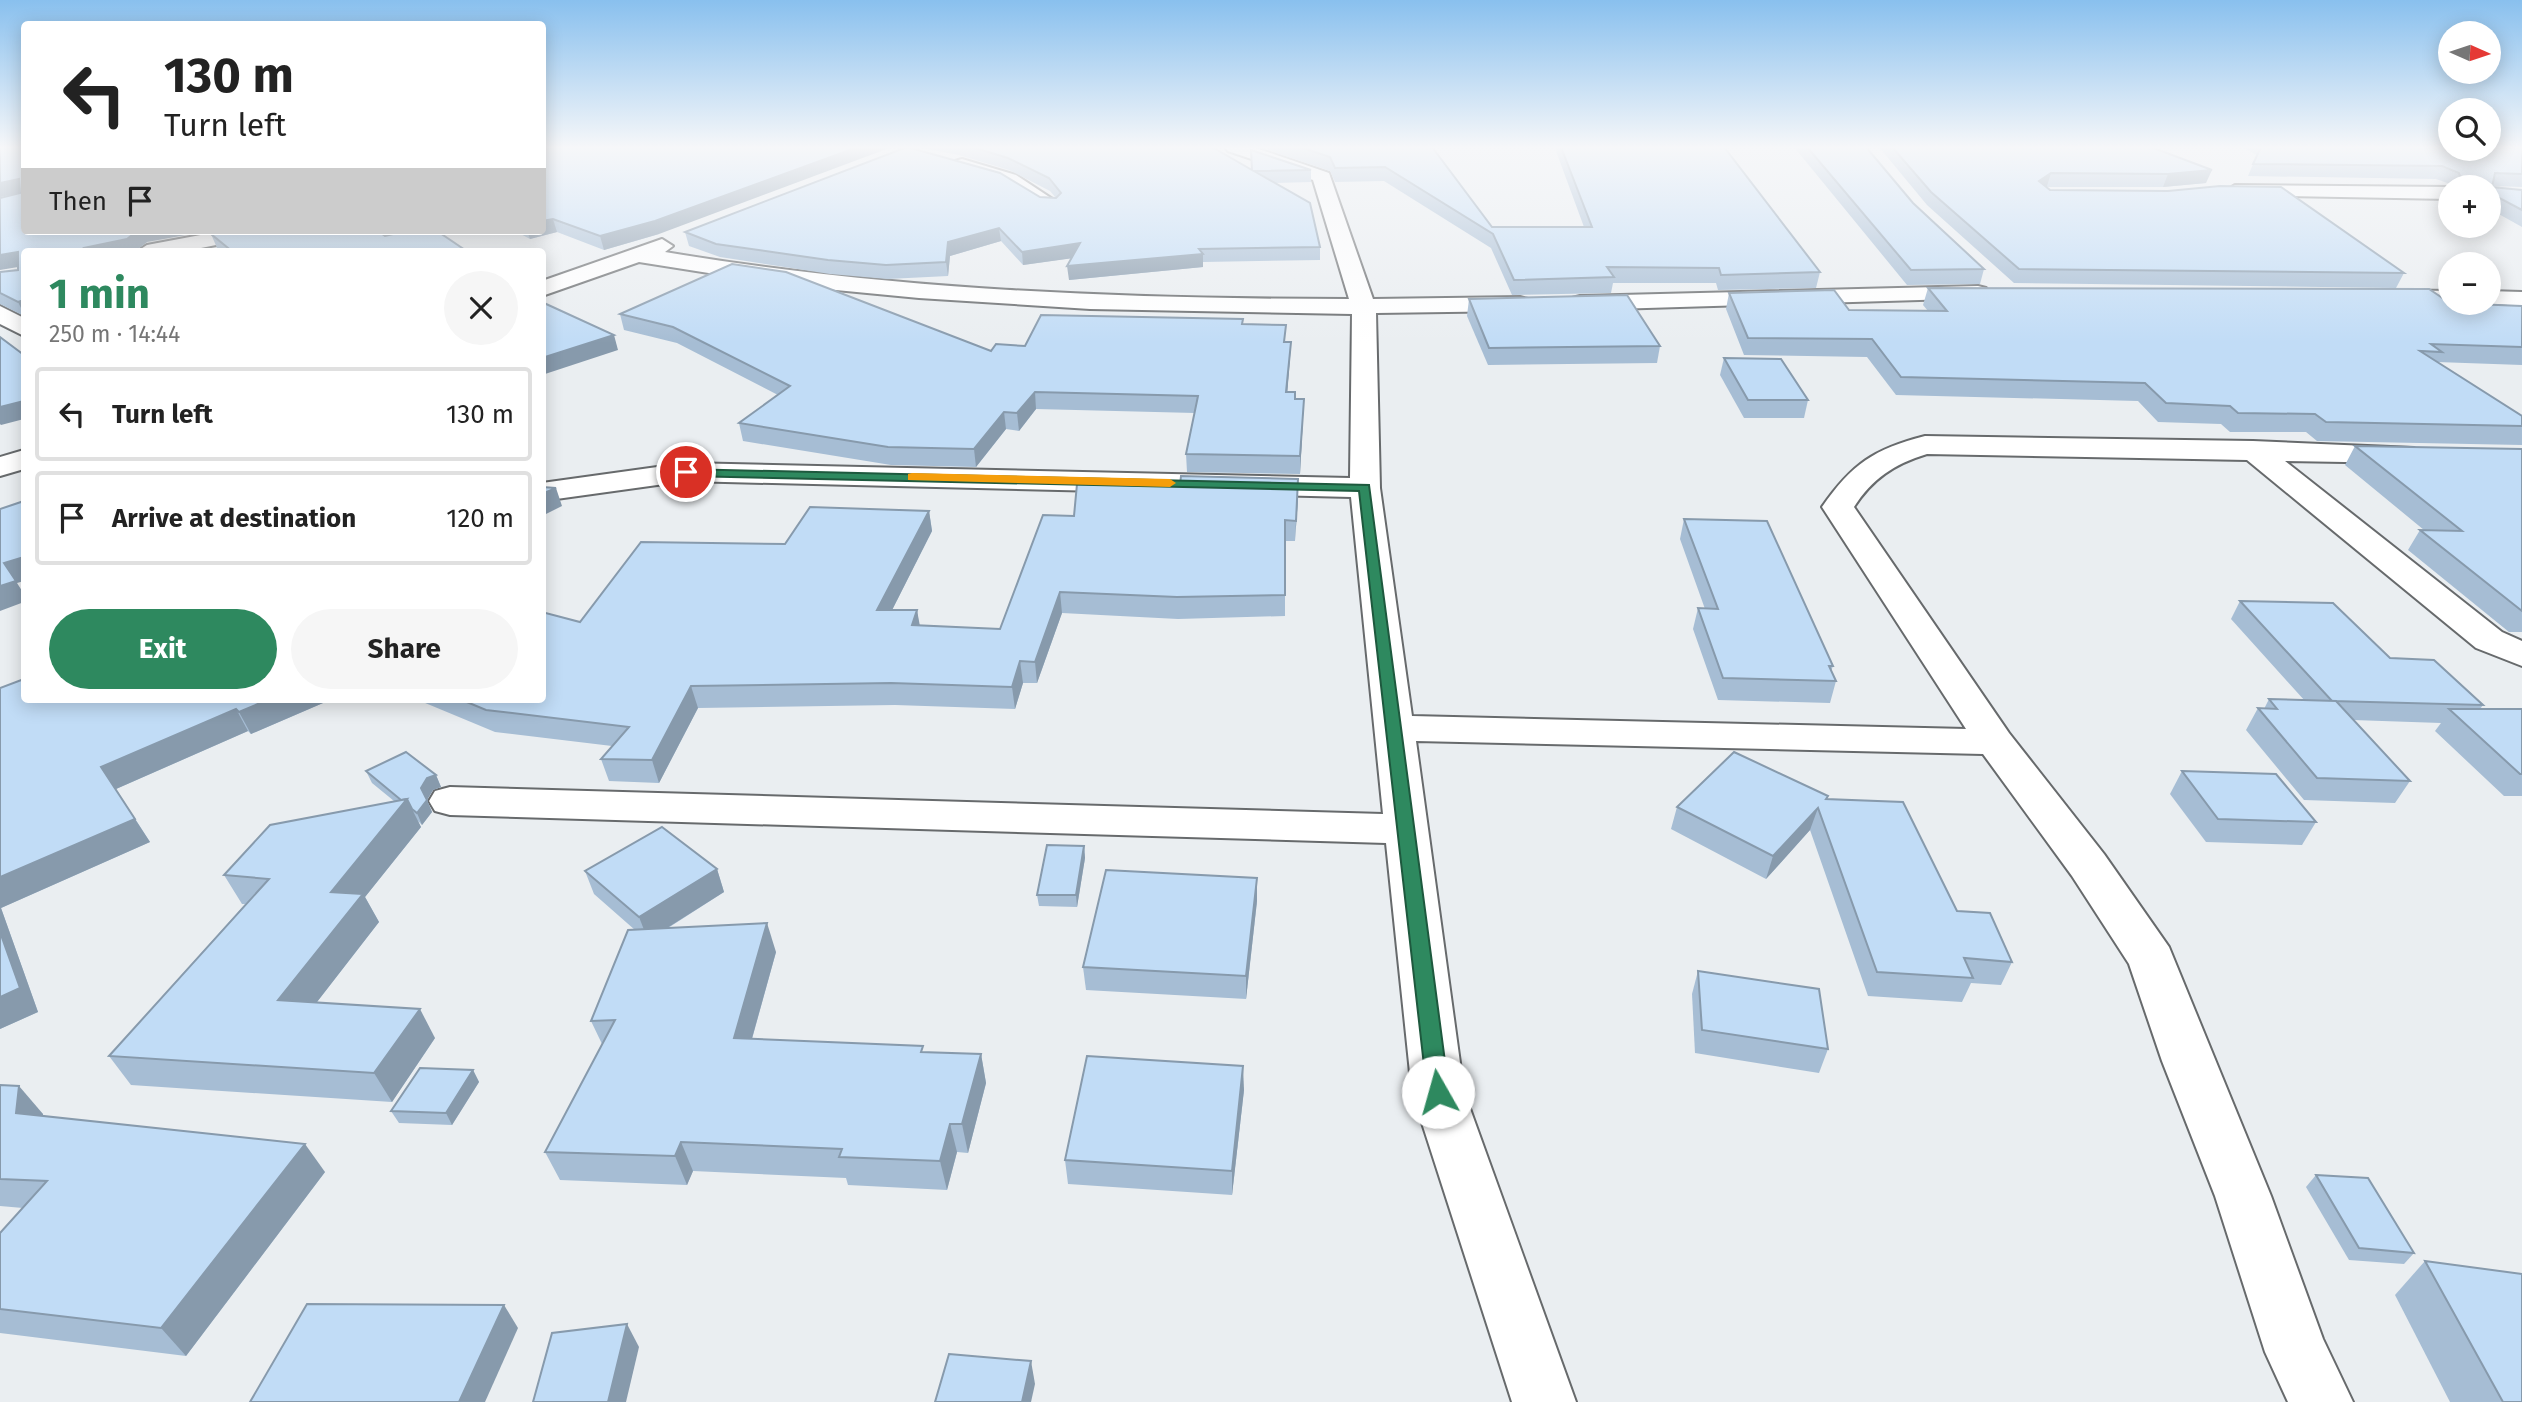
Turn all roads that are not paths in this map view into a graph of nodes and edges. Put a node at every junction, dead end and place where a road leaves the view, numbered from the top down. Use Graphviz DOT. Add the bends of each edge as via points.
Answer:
graph roads {
  1 [pos="1333,212"];
  2 [pos="235,235"];
  3 [pos="678,240"];
  4 [pos="168,248"];
  5 [pos="639,255"];
  6 [pos="1997,284"];
  7 [pos="546,288"];
  8 [pos="2367,297"];
  9 [pos="2438,298"];
  10 [pos="2501,298"];
  11 [pos="2522,299"];
  12 [pos="1364,308"];
  13 [pos="0,313"];
  14 [pos="21,327"];
  15 [pos="2253,450"];
  16 [pos="2441,455"];
  17 [pos="21,460"];
  18 [pos="0,467"];
  19 [pos="1365,488"];
  20 [pos="546,491"];
  21 [pos="2522,655"];
  22 [pos="1394,729"];
  23 [pos="1996,742"];
  24 [pos="450,802"];
  25 [pos="1406,829"];
  26 [pos="1544,1402"];
  27 [pos="2321,1402"];
  1 -- 12 [label="street"];
  2 -- 4 [label="street"];
  3 -- 5 [label="street"];
  5 -- 7 [label="street"];
  5 -- 12 [label="street" via="830,284 1044,300"];
  6 -- 12 [label="street"];
  8 -- 9 [label="street"];
  10 -- 11 [label="street"];
  12 -- 19 [label="street"];
  13 -- 14 [label="street"];
  15 -- 16 [label="street"];
  15 -- 21 [label="street" via="2489,640"];
  15 -- 23 [label="street" via="1925,445 1884,457 1853,483 1838,507"];
  17 -- 18 [label="street"];
  19 -- 20 [label="street" via="686,472"];
  19 -- 22 [label="street"];
  22 -- 23 [label="street"];
  22 -- 25 [label="street"];
  23 -- 27 [label="street" via="2152,960 2243,1196 2296,1352"];
  24 -- 25 [label="street"];
  25 -- 26 [label="street" via="1438,1092"];
}
